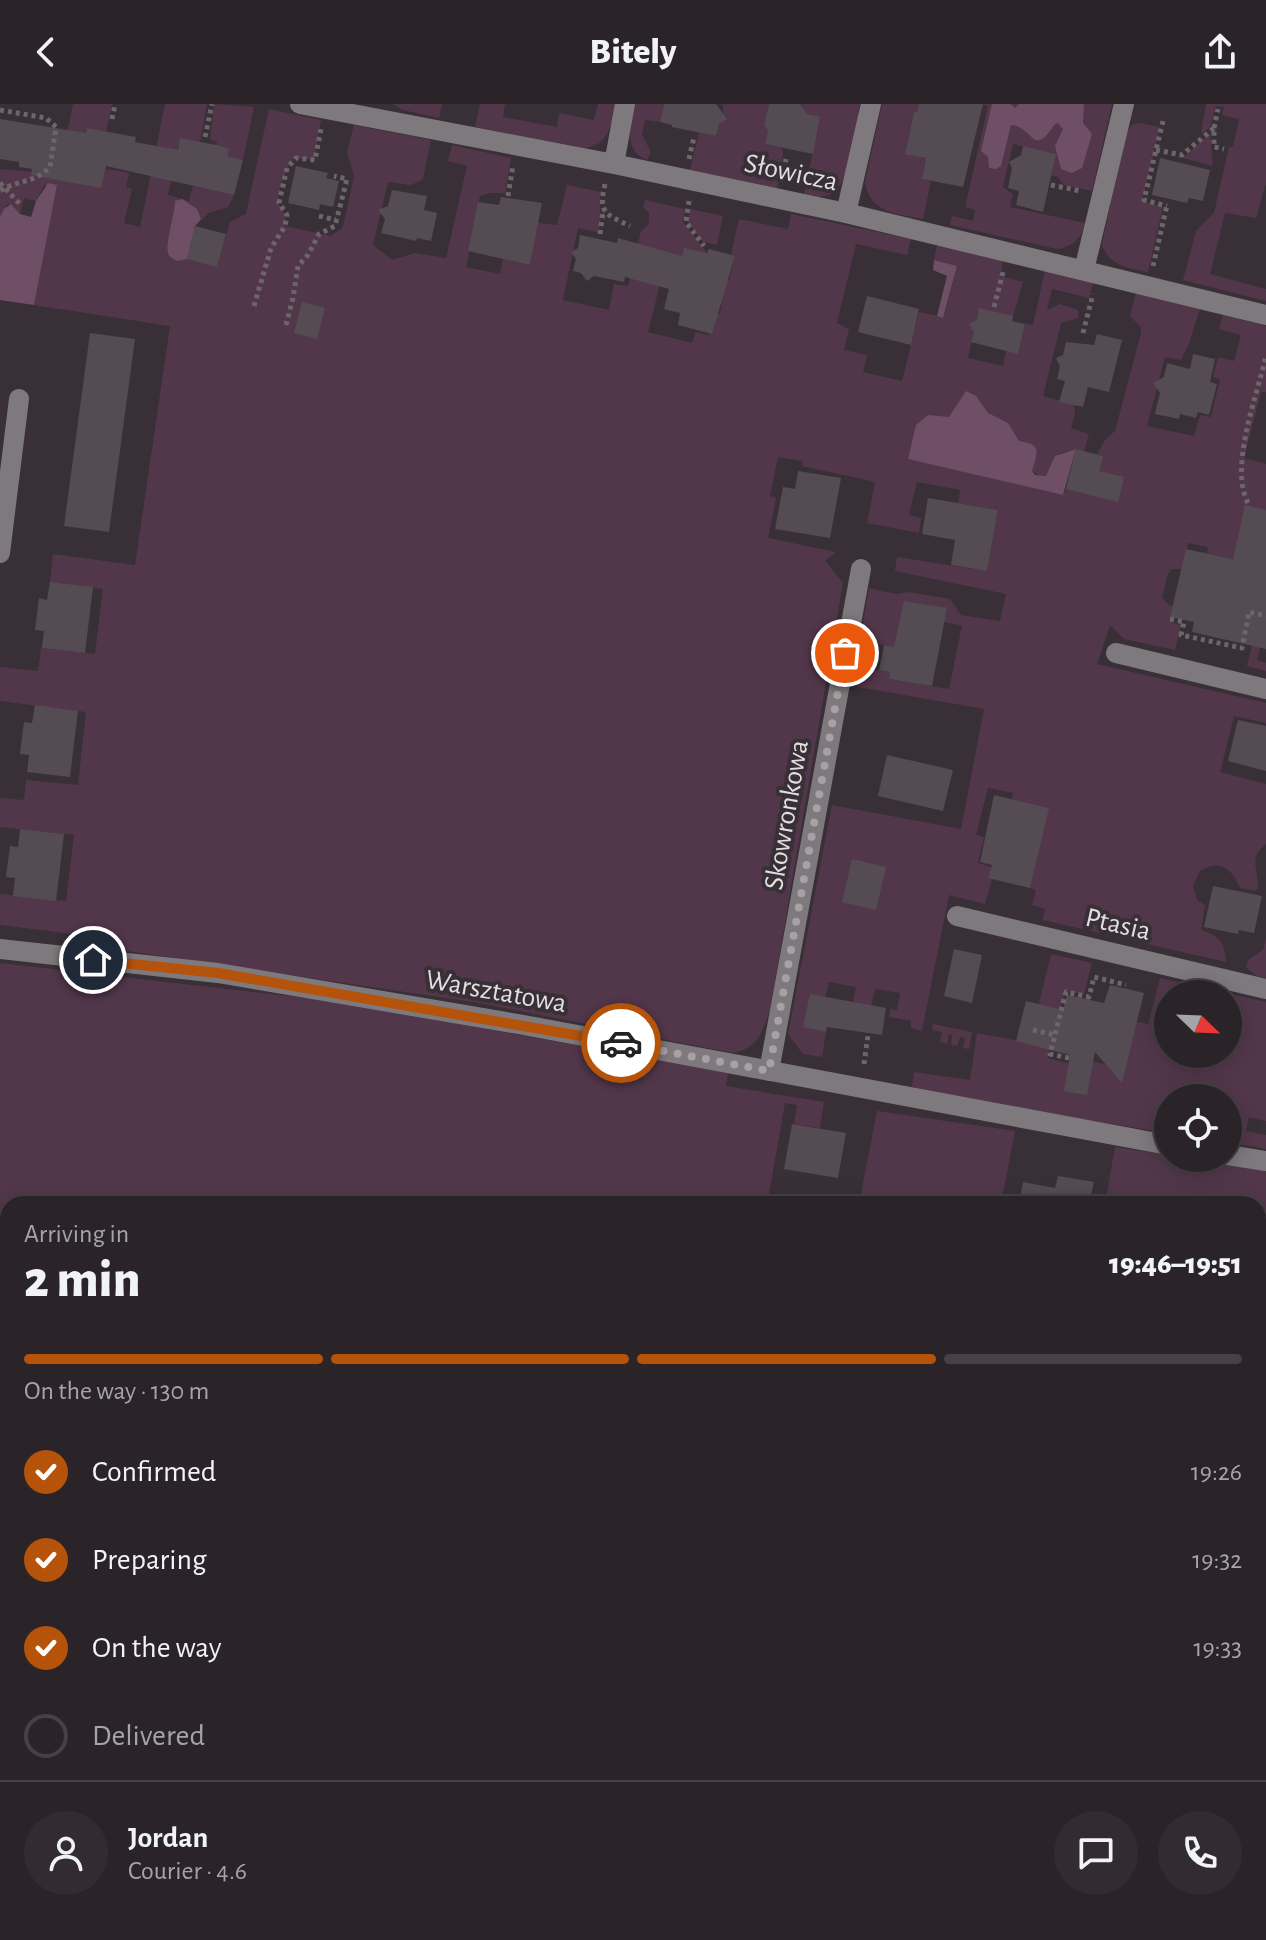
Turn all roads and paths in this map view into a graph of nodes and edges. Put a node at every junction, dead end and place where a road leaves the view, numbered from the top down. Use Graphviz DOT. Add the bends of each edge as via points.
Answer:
graph roads {
  1 [pos="14,104"];
  2 [pos="115,104"];
  3 [pos="212,104"];
  4 [pos="300,104"];
  5 [pos="625,104"];
  6 [pos="871,104"];
  7 [pos="1124,104"];
  8 [pos="326,108"];
  9 [pos="1218,109"];
  10 [pos="0,110"];
  11 [pos="369,110"];
  12 [pos="12,112"];
  13 [pos="112,119"];
  14 [pos="1163,121"];
  15 [pos="1214,128"];
  16 [pos="205,137"];
  17 [pos="1224,149"];
  18 [pos="1156,150"];
  19 [pos="612,164"];
  20 [pos="334,176"];
  21 [pos="693,181"];
  22 [pos="1051,185"];
  23 [pos="1,187"];
  24 [pos="1101,196"];
  25 [pos="20,204"];
  26 [pos="603,211"];
  27 [pos="846,213"];
  28 [pos="319,216"];
  29 [pos="336,220"];
  30 [pos="630,226"];
  31 [pos="600,234"];
  32 [pos="704,246"];
  33 [pos="1008,252"];
  34 [pos="1091,272"];
  35 [pos="1148,286"];
  36 [pos="254,306"];
  37 [pos="994,307"];
  38 [pos="1266,315"];
  39 [pos="286,325"];
  40 [pos="1083,333"];
  41 [pos="1266,356"];
  42 [pos="1265,365"];
  43 [pos="19,399"];
  44 [pos="1248,503"];
  45 [pos="0,553"];
  46 [pos="861,569"];
  47 [pos="1266,616"];
  48 [pos="1170,619"];
  49 [pos="1116,653"];
  50 [pos="1266,689"];
  51 [pos="957,916"];
  52 [pos="0,949"];
  53 [pos="1126,985"];
  54 [pos="1266,989"];
  55 [pos="1033,1030"];
  56 [pos="868,1035"];
  57 [pos="1055,1035"];
  58 [pos="1069,1058"];
  59 [pos="864,1064"];
  60 [pos="769,1071"];
  61 [pos="1154,1142"];
  62 [pos="1242,1157"];
  63 [pos="1266,1161"];
  1 -- 12 [label="path"];
  2 -- 13 [label="path"];
  3 -- 16 [label="path"];
  4 -- 8 [label="street, Słowicza"];
  5 -- 19 [label="street"];
  6 -- 27 [label="street"];
  7 -- 24 [label="street"];
  8 -- 11 [label="street, Słowicza"];
  8 -- 36 [label="path" via="315,160 296,158 287,168 279,203 287,215 285,226 271,248"];
  9 -- 15 [label="path"];
  10 -- 12 [label="path"];
  11 -- 19 [label="street, Słowicza"];
  12 -- 23 [label="path" via="46,118 56,127 50,167 36,178"];
  14 -- 18 [label="path"];
  15 -- 17 [label="path" via="1214,147"];
  15 -- 18 [label="path" via="1182,155"];
  18 -- 35 [label="path" via="1144,200 1167,204"];
  19 -- 21 [label="street, Słowicza"];
  19 -- 26 [label="path"];
  20 -- 29 [label="path" via="347,179"];
  21 -- 27 [label="street, Słowicza"];
  21 -- 32 [label="path" via="686,222"];
  22 -- 24 [label="path"];
  23 -- 25 [label="path"];
  24 -- 34 [label="street"];
  26 -- 30 [label="path"];
  26 -- 31 [label="path"];
  27 -- 33 [label="street, Słowicza"];
  28 -- 29 [label="path"];
  29 -- 39 [label="path" via="319,234 298,266"];
  33 -- 34 [label="street, Słowicza"];
  33 -- 37 [label="path"];
  34 -- 35 [label="street, Słowicza"];
  34 -- 40 [label="path"];
  35 -- 38 [label="street, Słowicza"];
  41 -- 42 [label="path"];
  42 -- 44 [label="path" via="1240,465"];
  43 -- 45 [label="street"];
  46 -- 60 [label="street, Skowronkowa"];
  47 -- 48 [label="path" via="1249,612 1242,648 1181,635 1184,622"];
  49 -- 50 [label="street"];
  51 -- 54 [label="street, Ptasia"];
  52 -- 60 [label="street, Warsztatowa" via="218,973"];
  53 -- 57 [label="path" via="1094,977 1089,997 1066,992"];
  55 -- 57 [label="path"];
  56 -- 59 [label="path"];
  57 -- 58 [label="path" via="1050,1054"];
  60 -- 61 [label="street, Warsztatowa"];
  62 -- 63 [label="street"];
}
